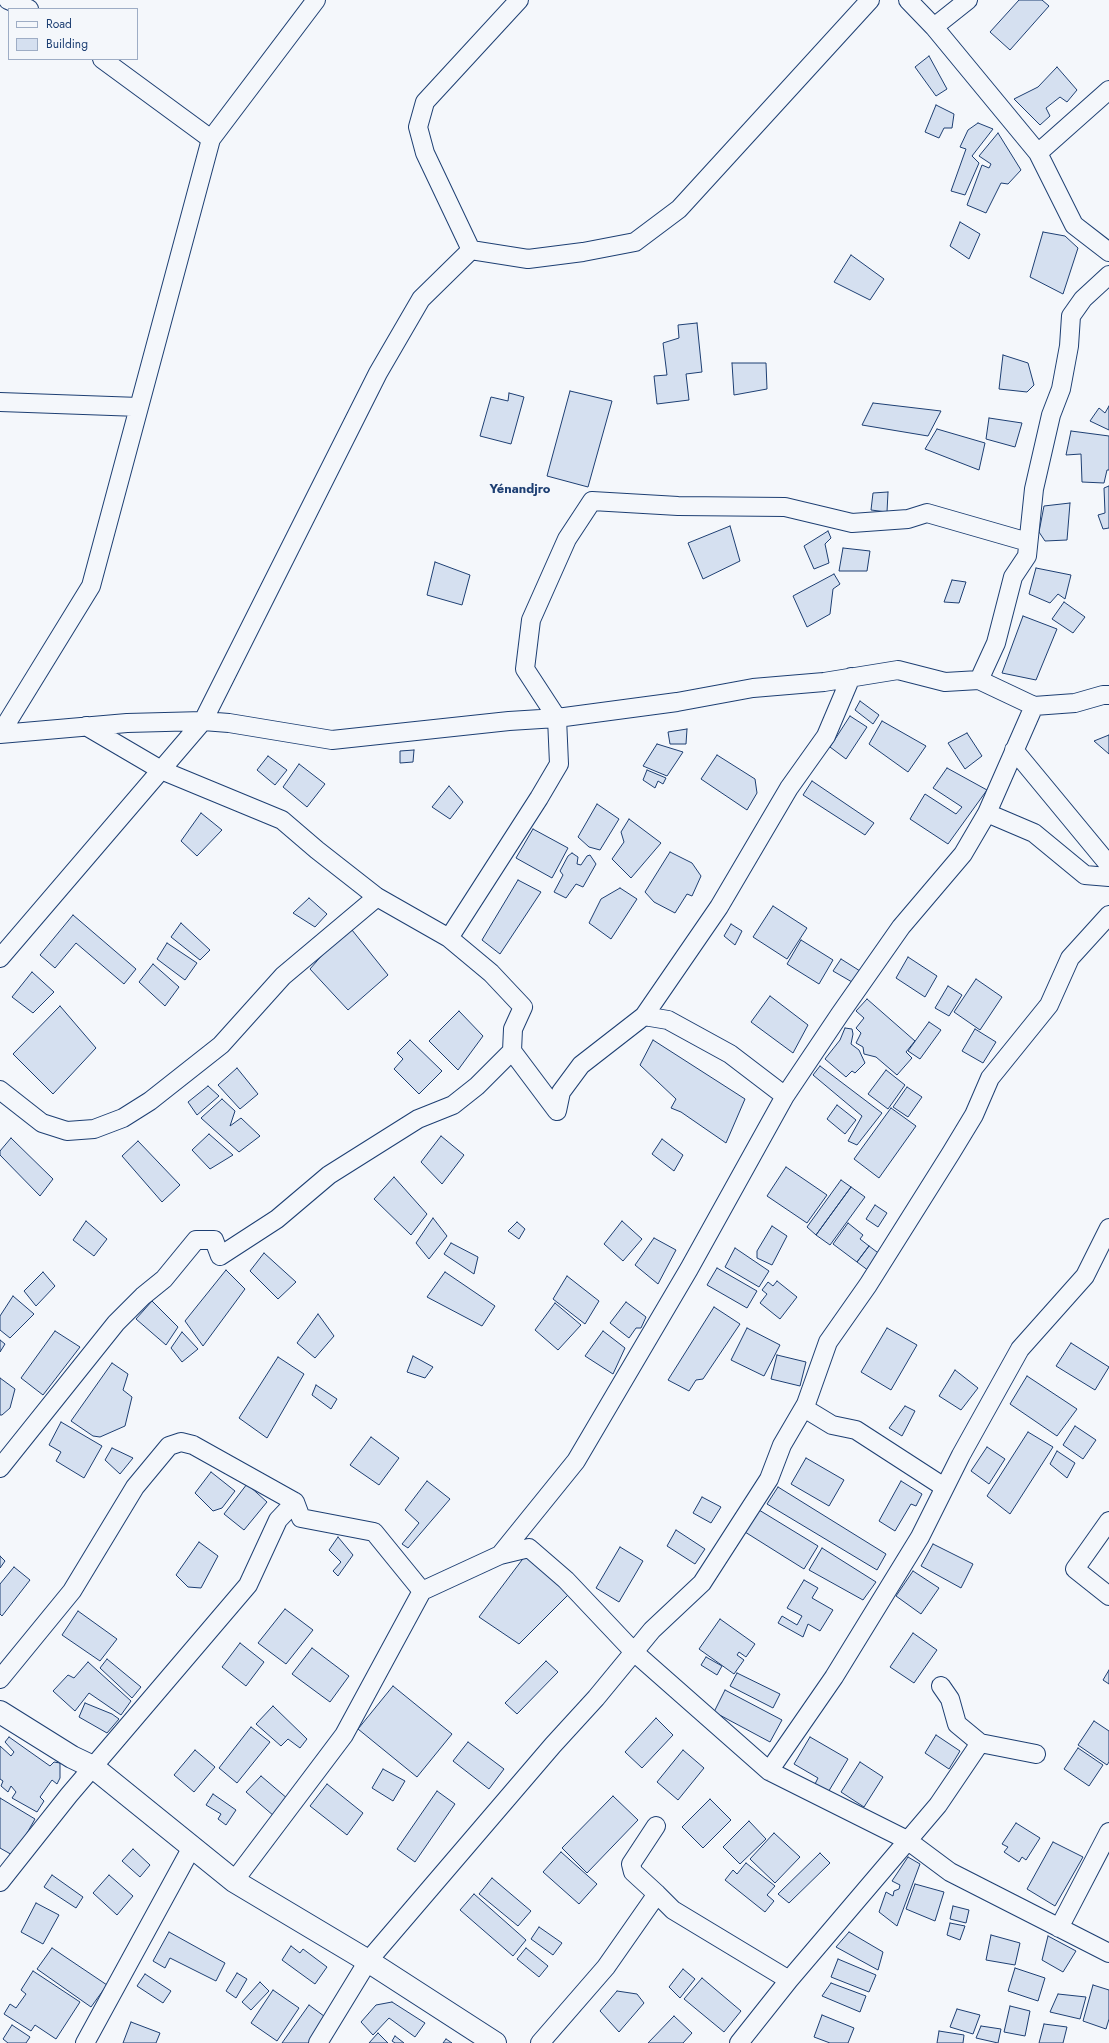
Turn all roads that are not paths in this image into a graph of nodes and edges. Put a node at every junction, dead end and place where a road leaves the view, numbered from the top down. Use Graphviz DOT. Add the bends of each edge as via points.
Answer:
graph roads {
  1 [pos="8,0"];
  2 [pos="316,0"];
  3 [pos="519,0"];
  4 [pos="870,0"];
  5 [pos="908,0"];
  6 [pos="968,0"];
  7 [pos="27,8"];
  8 [pos="934,27"];
  9 [pos="103,60"];
  10 [pos="1109,90"];
  11 [pos="211,139"];
  12 [pos="1038,153"];
  13 [pos="471,250"];
  14 [pos="1109,252"];
  15 [pos="1109,275"];
  16 [pos="0,402"];
  17 [pos="139,407"];
  18 [pos="1028,542"];
  19 [pos="851,676"];
  20 [pos="979,680"];
  21 [pos="1109,695"];
  22 [pos="1034,706"];
  23 [pos="557,718"];
  24 [pos="203,721"];
  25 [pos="86,726"];
  26 [pos="1014,750"];
  27 [pos="161,770"];
  28 [pos="987,813"];
  29 [pos="1109,865"];
  30 [pos="1109,876"];
  31 [pos="377,897"];
  32 [pos="1109,914"];
  33 [pos="449,938"];
  34 [pos="0,958"];
  35 [pos="644,1016"];
  36 [pos="512,1051"];
  37 [pos="0,1090"];
  38 [pos="785,1096"];
  39 [pos="1109,1228"];
  40 [pos="804,1408"];
  41 [pos="0,1468"];
  42 [pos="944,1487"];
  43 [pos="295,1502"];
  44 [pos="1109,1521"];
  45 [pos="500,1556"];
  46 [pos="422,1591"];
  47 [pos="1109,1596"];
  48 [pos="634,1652"];
  49 [pos="0,1679"];
  50 [pos="941,1686"];
  51 [pos="0,1712"];
  52 [pos="980,1743"];
  53 [pos="1036,1754"];
  54 [pos="93,1767"];
  55 [pos="769,1771"];
  56 [pos="656,1826"];
  57 [pos="1109,1832"];
  58 [pos="907,1840"];
  59 [pos="192,1847"];
  60 [pos="234,1881"];
  61 [pos="0,1882"];
  62 [pos="657,1894"];
  63 [pos="1059,1928"];
  64 [pos="1109,1953"];
  65 [pos="368,1961"];
  66 [pos="790,1980"];
  67 [pos="87,2042"];
  68 [pos="318,2043"];
  69 [pos="495,2043"];
  70 [pos="540,2043"];
  71 [pos="739,2043"];
  1 -- 7 [label="street"];
  2 -- 11 [label="street"];
  3 -- 13 [label="street" via="425,102 418,127 425,153"];
  4 -- 13 [label="street" via="679,209 635,242 528,259"];
  5 -- 8 [label="street"];
  6 -- 8 [label="street"];
  8 -- 12 [label="street"];
  9 -- 11 [label="street"];
  10 -- 12 [label="street"];
  11 -- 17 [label="street"];
  12 -- 14 [label="street" via="1074,225"];
  13 -- 24 [label="street" via="421,300 382,366"];
  15 -- 18 [label="street" via="1083,299 1071,316 1069,346 1061,389 1051,416 1034,489"];
  16 -- 17 [label="street"];
  17 -- 25 [label="street" via="91,586 0,734"];
  18 -- 20 [label="street" via="1027,556 1013,577 996,643"];
  18 -- 23 [label="street" via="927,513 908,519 852,523 785,507 678,506 592,501 567,539 530,620 526,669"];
  19 -- 20 [label="street" via="898,670 945,682"];
  19 -- 23 [label="street" via="824,682 753,688 677,702"];
  19 -- 35 [label="street" via="826,736 789,788 719,907"];
  20 -- 22 [label="street"];
  21 -- 22 [label="street" via="1075,703"];
  22 -- 26 [label="street"];
  23 -- 24 [label="street" via="485,723 332,740"];
  23 -- 33 [label="street" via="559,764 540,798"];
  24 -- 25 [label="street"];
  24 -- 27 [label="street"];
  25 -- 27 [label="street"];
  26 -- 28 [label="street"];
  26 -- 29 [label="street"];
  27 -- 31 [label="street" via="282,820"];
  27 -- 34 [label="street"];
  28 -- 30 [label="street" via="1034,833 1085,875"];
  28 -- 38 [label="street" via="963,854 901,927"];
  31 -- 33 [label="street"];
  31 -- 37 [label="street" via="283,976 221,1045 150,1101 123,1118 94,1129 67,1131 42,1123"];
  32 -- 40 [label="street" via="1070,958 1049,1006 990,1078 974,1115 951,1153 868,1285 828,1342"];
  33 -- 36 [label="street" via="490,973 523,1007 513,1029"];
  35 -- 36 [label="street" via="581,1065 561,1092 557,1111"];
  35 -- 38 [label="street" via="668,1020 730,1054"];
  36 -- 41 [label="street" via="453,1106 418,1119 329,1175 277,1219 220,1256 214,1240 196,1240 164,1278 116,1323"];
  38 -- 45 [label="street" via="689,1269 576,1461"];
  39 -- 42 [label="street" via="1085,1276 1020,1349"];
  40 -- 42 [label="street" via="832,1425 856,1430"];
  40 -- 48 [label="street" via="782,1445 769,1479 702,1583 652,1630"];
  42 -- 55 [label="street" via="920,1537 834,1677"];
  43 -- 46 [label="street" via="301,1518 374,1532"];
  43 -- 49 [label="street" via="193,1444 181,1442 169,1446 135,1487 72,1591"];
  43 -- 54 [label="street" via="278,1520 248,1585"];
  44 -- 47 [label="street" via="1075,1570"];
  45 -- 46 [label="street"];
  45 -- 48 [label="street" via="529,1548 566,1580"];
  46 -- 60 [label="street" via="344,1735"];
  48 -- 55 [label="street"];
  48 -- 65 [label="street"];
  50 -- 52 [label="street" via="950,1699 956,1724"];
  51 -- 54 [label="main road" via="72,1757"];
  52 -- 53 [label="street"];
  52 -- 58 [label="street" via="938,1805"];
  54 -- 59 [label="main road"];
  54 -- 61 [label="street"];
  55 -- 58 [label="street"];
  56 -- 62 [label="street" via="631,1864 633,1872"];
  57 -- 63 [label="street"];
  58 -- 63 [label="street" via="950,1872"];
  58 -- 66 [label="street"];
  59 -- 60 [label="main road"];
  59 -- 67 [label="street"];
  60 -- 65 [label="main road"];
  62 -- 66 [label="street" via="673,1910"];
  62 -- 70 [label="street" via="606,1967"];
  63 -- 64 [label="street"];
  65 -- 68 [label="street"];
  65 -- 69 [label="main road"];
  66 -- 71 [label="street"];
}
